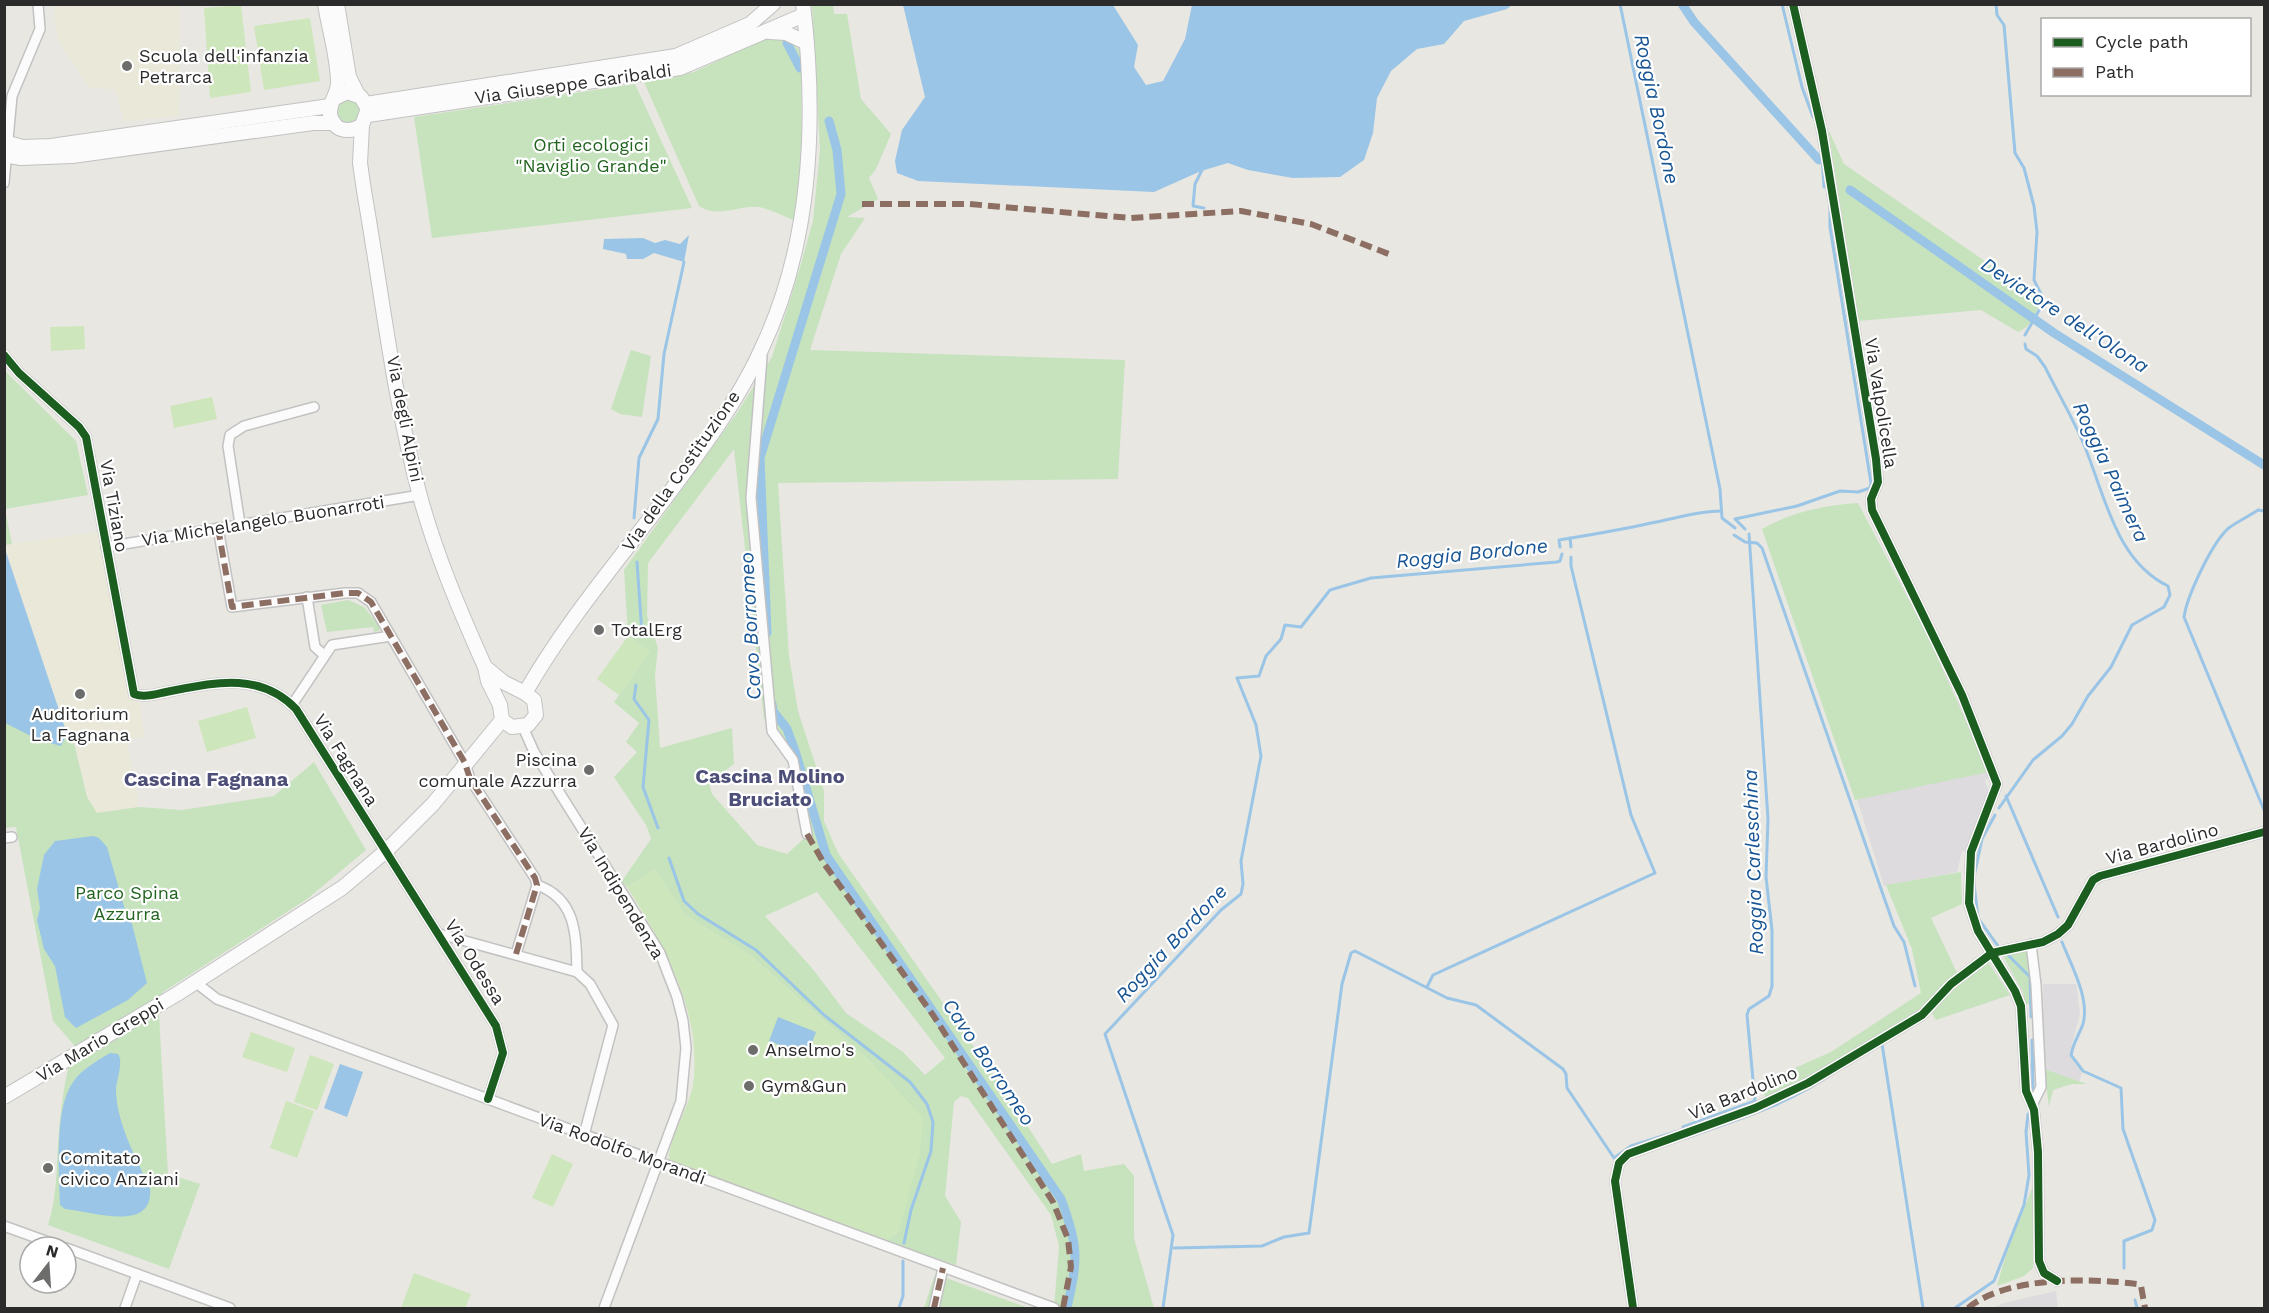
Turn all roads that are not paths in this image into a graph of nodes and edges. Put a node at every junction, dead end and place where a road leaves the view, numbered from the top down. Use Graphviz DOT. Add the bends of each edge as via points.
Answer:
graph roads {
  1 [pos="38,4"];
  2 [pos="325,4"];
  3 [pos="337,4"];
  4 [pos="1792,4"];
  5 [pos="773,6"];
  6 [pos="804,10"];
  7 [pos="765,32"];
  8 [pos="807,43"];
  9 [pos="333,102"];
  10 [pos="364,110"];
  11 [pos="339,126"];
  12 [pos="5,149"];
  13 [pos="360,163"];
  14 [pos="4,183"];
  15 [pos="762,348"];
  16 [pos="4,355"];
  17 [pos="314,407"];
  18 [pos="420,495"];
  19 [pos="240,525"];
  20 [pos="218,528"];
  21 [pos="106,547"];
  22 [pos="307,597"];
  23 [pos="391,636"];
  24 [pos="324,656"];
  25 [pos="485,667"];
  26 [pos="521,692"];
  27 [pos="134,694"];
  28 [pos="292,705"];
  29 [pos="500,705"];
  30 [pos="502,720"];
  31 [pos="523,727"];
  32 [pos="465,763"];
  33 [pos="2265,832"];
  34 [pos="807,834"];
  35 [pos="386,850"];
  36 [pos="537,885"];
  37 [pos="440,934"];
  38 [pos="2031,944"];
  39 [pos="1992,953"];
  40 [pos="516,954"];
  41 [pos="577,972"];
  42 [pos="195,982"];
  43 [pos="4,1097"];
  44 [pos="488,1099"];
  45 [pos="2032,1105"];
  46 [pos="584,1135"];
  47 [pos="658,1162"];
  48 [pos="4,1226"];
  49 [pos="29,1235"];
  50 [pos="78,1253"];
  51 [pos="943,1268"];
  52 [pos="137,1274"];
  53 [pos="2057,1281"];
  54 [pos="125,1308"];
  55 [pos="230,1308"];
  56 [pos="604,1308"];
  57 [pos="934,1308"];
  58 [pos="1054,1308"];
  59 [pos="1634,1308"];
  1 -- 12 [label="street" via="40,29 12,96"];
  2 -- 9 [label="street, Via degli Alpini" via="337,75"];
  3 -- 10 [label="street, Via degli Alpini" via="350,77"];
  4 -- 39 [label="street, Via Valpolicella" via="1822,131 1876,459 1878,482 1871,499 1872,510 1962,694 1997,784 1971,852 1968,871 1972,917"];
  5 -- 10 [label="street, Via Giuseppe Garibaldi" via="741,29 660,60"];
  6 -- 7 [label="street, Via Giuseppe Garibaldi"];
  6 -- 8 [label="street, Via della Costituzione"];
  7 -- 8 [label="street" via="786,33"];
  7 -- 10 [label="street, Via Giuseppe Garibaldi" via="672,70"];
  8 -- 15 [label="street, Via della Costituzione" via="811,133 808,181 786,282"];
  9 -- 10 [label="street" via="344,93"];
  9 -- 11 [label="street, Via degli Alpini"];
  9 -- 12 [label="street" via="62,145"];
  10 -- 11 [label="street" via="354,130"];
  10 -- 13 [label="street, Via degli Alpini"];
  11 -- 12 [label="street" via="313,123 72,156 21,158"];
  11 -- 13 [label="street, Via degli Alpini"];
  12 -- 14 [label="street"];
  13 -- 18 [label="street, Via degli Alpini"];
  15 -- 26 [label="street, Via della Costituzione" via="694,459"];
  15 -- 34 [label="street" via="751,498 772,731 793,760"];
  16 -- 21 [label="street, Via Tiziano" via="86,437"];
  17 -- 19 [label="street" via="244,426 230,435 228,447"];
  18 -- 19 [label="street, Via Michelangelo Buonarroti"];
  18 -- 25 [label="street, Via degli Alpini" via="443,566"];
  19 -- 20 [label="street, Via Michelangelo Buonarroti"];
  20 -- 21 [label="street, Via Michelangelo Buonarroti"];
  20 -- 22 [label="street" via="232,607"];
  21 -- 27 [label="street, Via Tiziano"];
  22 -- 23 [label="street" via="358,593 371,602"];
  22 -- 24 [label="street" via="315,647"];
  23 -- 24 [label="street" via="338,642"];
  23 -- 32 [label="street"];
  24 -- 28 [label="street"];
  25 -- 26 [label="street"];
  25 -- 29 [label="street, Via degli Alpini"];
  26 -- 29 [label="street" via="506,696"];
  26 -- 31 [label="street" via="534,700 536,707 532,721"];
  27 -- 28 [label="street, Via Fagnana" via="240,682 259,685"];
  28 -- 35 [label="street, Via Fagnana"];
  29 -- 30 [label="street"];
  30 -- 31 [label="street" via="512,727"];
  30 -- 32 [label="street"];
  31 -- 47 [label="street, Via Indipendenza" via="534,752 651,937 677,997 686,1048 685,1080"];
  32 -- 35 [label="street" via="432,804"];
  32 -- 36 [label="street" via="470,779"];
  33 -- 38 [label="street, Via Bardolino" via="2100,876 2058,934"];
  35 -- 37 [label="street, Via Odessa"];
  35 -- 42 [label="street" via="325,900"];
  36 -- 40 [label="street"];
  36 -- 41 [label="street" via="556,894 571,917"];
  37 -- 40 [label="street"];
  37 -- 44 [label="street, Via Odessa" via="503,1044"];
  38 -- 39 [label="street, Via Bardolino"];
  38 -- 45 [label="street" via="2041,1087"];
  39 -- 45 [label="street" via="2021,1006 2026,1091"];
  39 -- 59 [label="street, Via Bardolino" via="1951,984 1922,1015 1792,1092 1622,1158 1615,1181"];
  40 -- 41 [label="street"];
  41 -- 46 [label="street" via="590,984 613,1025"];
  42 -- 43 [label="street, Via Mario Greppi"];
  42 -- 44 [label="street, Via Rodolfo Morandi" via="217,999"];
  44 -- 46 [label="street, Via Rodolfo Morandi"];
  45 -- 53 [label="street" via="2038,1152 2039,1261 2044,1272"];
  46 -- 47 [label="street, Via Rodolfo Morandi"];
  47 -- 51 [label="street, Via Rodolfo Morandi"];
  47 -- 56 [label="street, Via Indipendenza"];
  48 -- 49 [label="street"];
  50 -- 52 [label="street"];
  51 -- 57 [label="street"];
  51 -- 58 [label="street, Via Rodolfo Morandi"];
  52 -- 54 [label="street"];
  52 -- 55 [label="street"];
}
